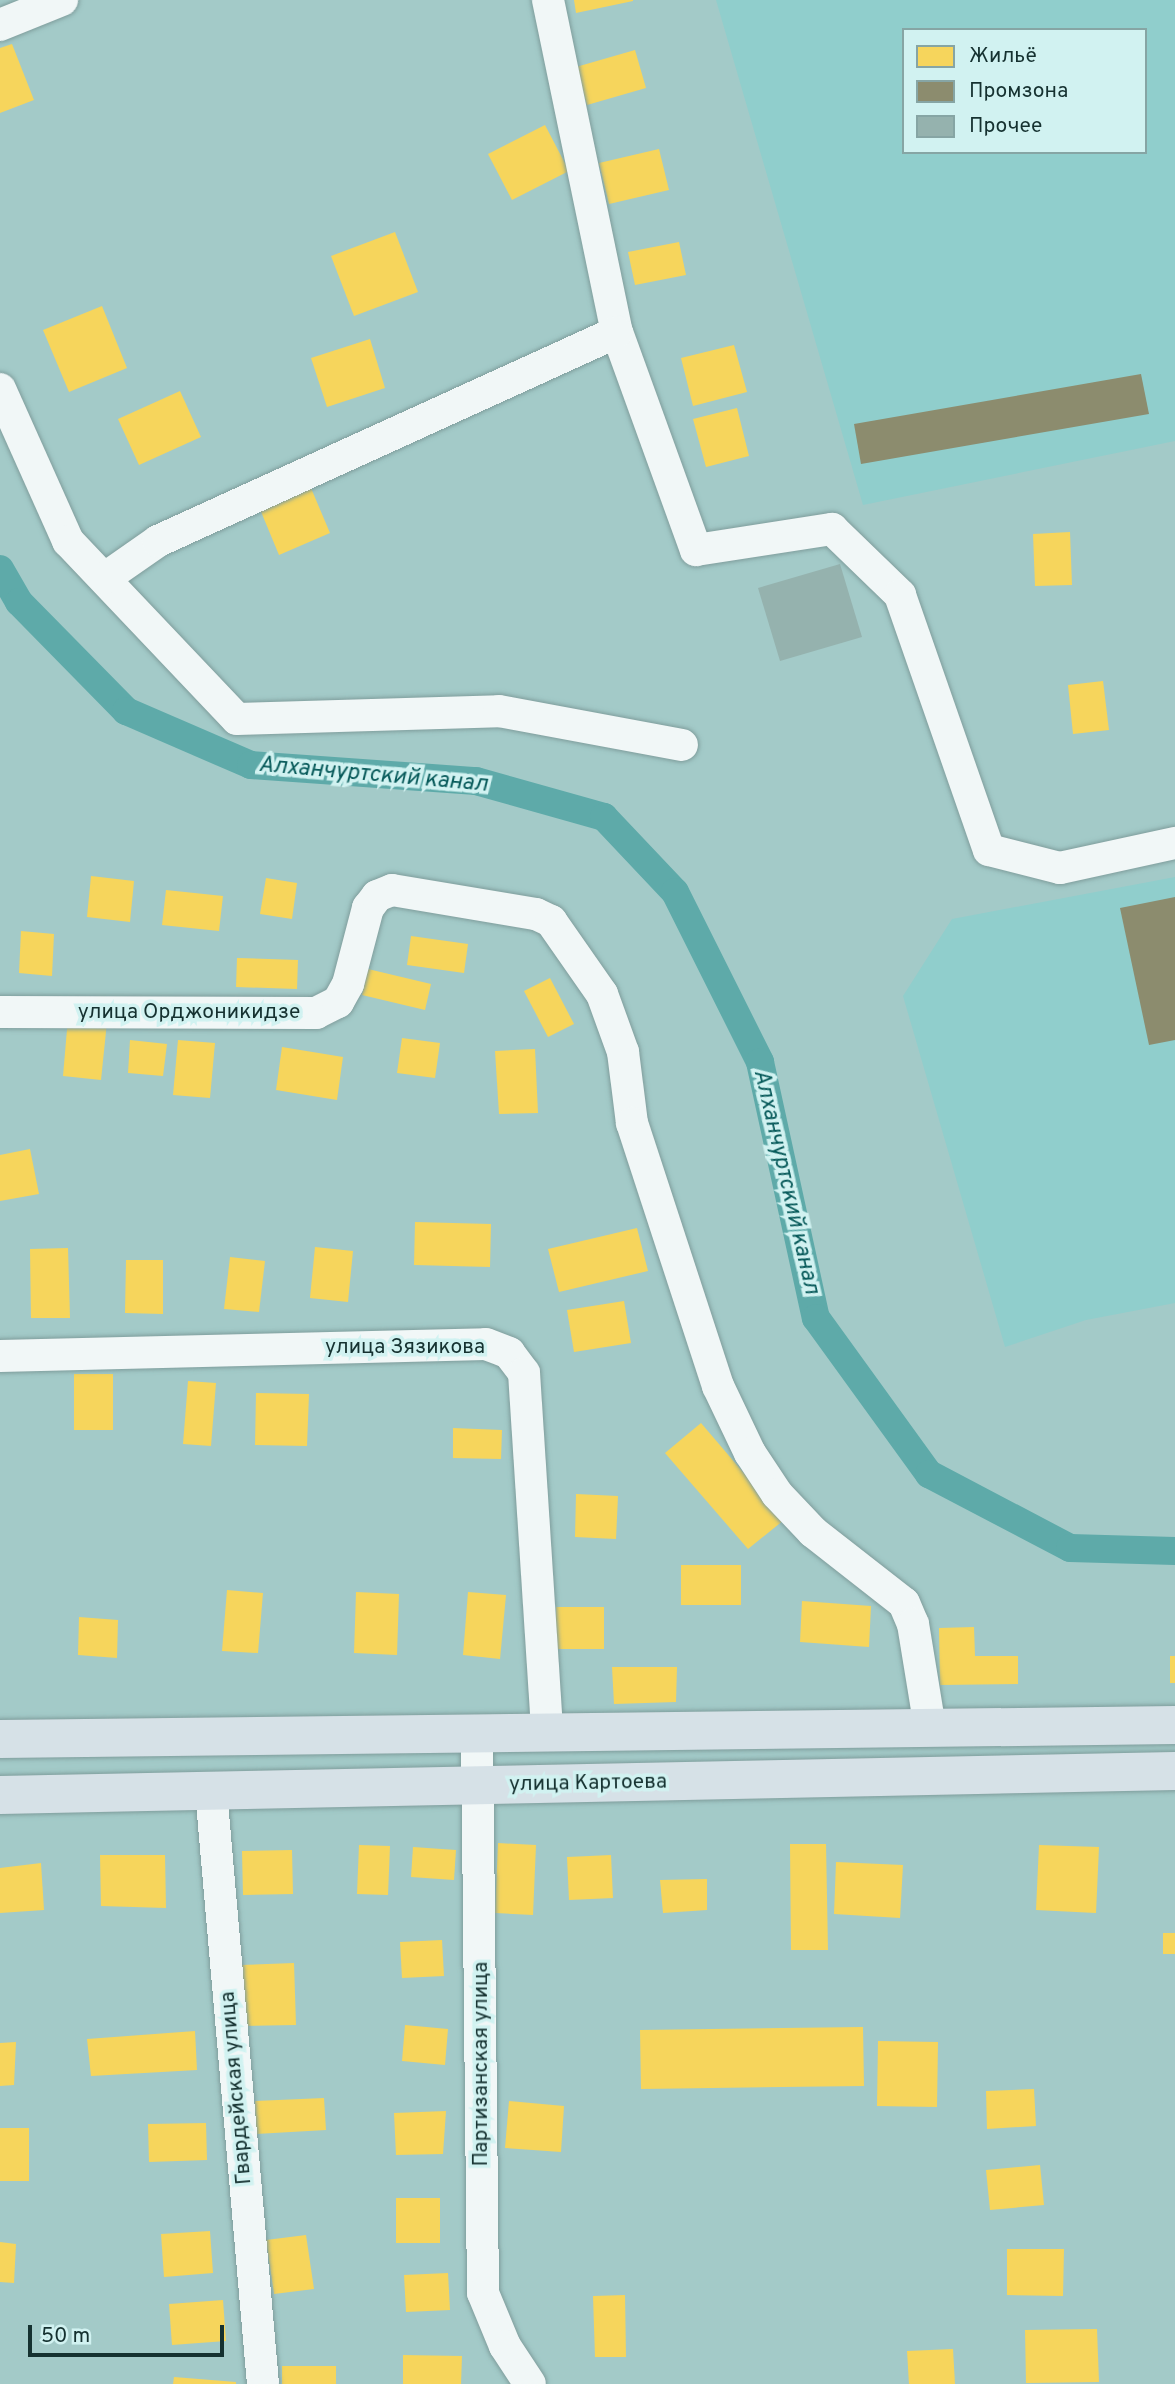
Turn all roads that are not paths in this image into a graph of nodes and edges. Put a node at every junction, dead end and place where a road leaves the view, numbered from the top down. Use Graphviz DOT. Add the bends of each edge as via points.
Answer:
graph roads {
  1 [pos="62,0"];
  2 [pos="548,0"];
  3 [pos="0,25"];
  4 [pos="617,332"];
  5 [pos="0,389"];
  6 [pos="104,578"];
  7 [pos="682,745"];
  8 [pos="1175,844"];
  9 [pos="0,1012"];
  10 [pos="0,1356"];
  11 [pos="1175,1725"];
  12 [pos="930,1728"];
  13 [pos="547,1731"];
  14 [pos="477,1732"];
  15 [pos="0,1738"];
  16 [pos="1175,1771"];
  17 [pos="480,1786"];
  18 [pos="211,1791"];
  19 [pos="0,1795"];
  20 [pos="263,2384"];
  21 [pos="530,2384"];
  1 -- 3 [label="street"];
  2 -- 4 [label="street"];
  4 -- 6 [label="street" via="158,541"];
  4 -- 8 [label="street" via="696,550 832,529 900,595 989,850 1060,868"];
  5 -- 6 [label="street" via="68,541"];
  6 -- 7 [label="street" via="237,719 499,711"];
  9 -- 12 [label="street, улица Орджоникидзе" via="316,1013 338,1002 348,984 368,908 377,895 392,890 551,920 602,994 623,1052 632,1123 718,1386 750,1452 777,1494 813,1532 904,1603 913,1623"];
  10 -- 13 [label="street, улица Зязикова" via="486,1345 509,1353 524,1373"];
  11 -- 12 [label="main road"];
  12 -- 13 [label="main road"];
  13 -- 14 [label="main road"];
  14 -- 15 [label="main road"];
  14 -- 17 [label="street, Партизанская улица"];
  16 -- 17 [label="main road, улица Картоева"];
  17 -- 18 [label="main road, улица Картоева"];
  17 -- 21 [label="street, Партизанская улица" via="483,2293 505,2346"];
  18 -- 19 [label="main road, улица Картоева"];
  18 -- 20 [label="street, Гвардейская улица"];
}
